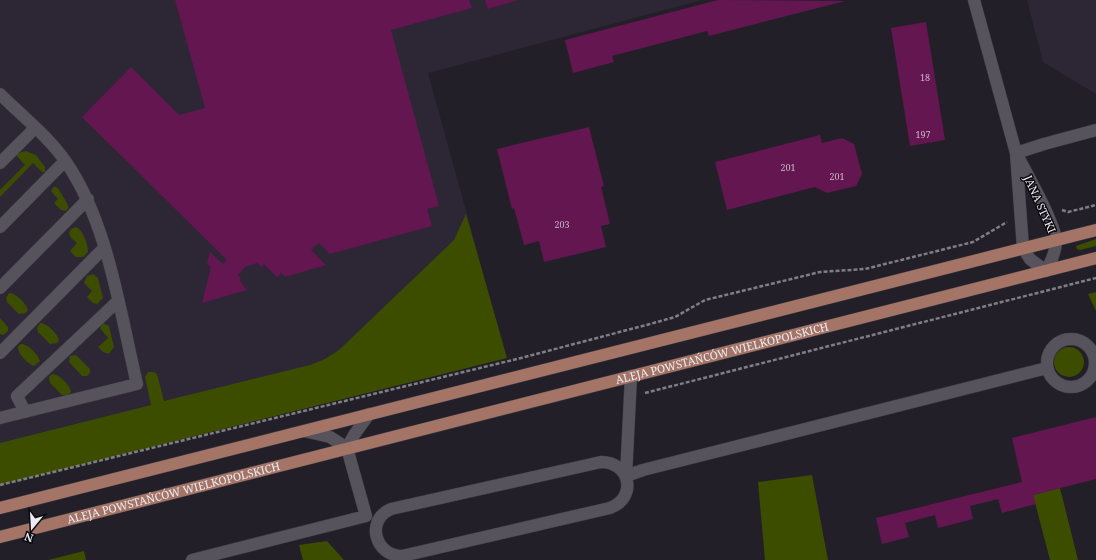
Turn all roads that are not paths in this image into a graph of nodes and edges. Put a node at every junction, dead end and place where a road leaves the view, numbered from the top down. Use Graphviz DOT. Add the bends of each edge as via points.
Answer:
graph roads {
  1 [pos="974,0"];
  2 [pos="1,96"];
  3 [pos="35,128"];
  4 [pos="1096,130"];
  5 [pos="1016,153"];
  6 [pos="65,161"];
  7 [pos="0,163"];
  8 [pos="88,199"];
  9 [pos="0,227"];
  10 [pos="1096,230"];
  11 [pos="1056,240"];
  12 [pos="104,248"];
  13 [pos="1024,248"];
  14 [pos="1096,258"];
  15 [pos="1046,271"];
  16 [pos="0,288"];
  17 [pos="118,301"];
  18 [pos="0,353"];
  19 [pos="1047,368"];
  20 [pos="631,376"];
  21 [pos="24,412"];
  22 [pos="369,414"];
  23 [pos="0,418"];
  24 [pos="304,431"];
  25 [pos="347,448"];
  26 [pos="626,476"];
  27 [pos="0,508"];
  28 [pos="391,510"];
  29 [pos="366,516"];
  30 [pos="0,537"];
  31 [pos="192,560"];
  1 -- 5 [label="street, JANA STYKI"];
  2 -- 3 [label="street"];
  3 -- 6 [label="street"];
  3 -- 7 [label="street"];
  4 -- 5 [label="street"];
  5 -- 11 [label="street, JANA STYKI" via="1045,211"];
  5 -- 13 [label="street, JANA STYKI"];
  6 -- 8 [label="street"];
  6 -- 9 [label="street"];
  8 -- 12 [label="street"];
  8 -- 16 [label="street"];
  10 -- 11 [label="main road"];
  11 -- 13 [label="main road"];
  11 -- 15 [label="street, JANA STYKI" via="1053,257"];
  12 -- 17 [label="street"];
  12 -- 18 [label="street"];
  13 -- 15 [label="street" via="1030,259"];
  13 -- 22 [label="main road"];
  14 -- 15 [label="main road, ALEJA POWSTAŃCÓW WIELKOPOLSKICH"];
  15 -- 20 [label="main road, ALEJA POWSTAŃCÓW WIELKOPOLSKICH"];
  17 -- 21 [label="street" via="17,396"];
  17 -- 21 [label="street" via="137,384"];
  19 -- 19 [label="street" via="1051,377 1058,383 1076,386 1091,376 1095,366 1094,357 1090,348 1083,342 1074,338 1065,339 1056,343 1050,350 1046,359"];
  19 -- 26 [label="street"];
  20 -- 25 [label="main road, ALEJA POWSTAŃCÓW WIELKOPOLSKICH"];
  20 -- 26 [label="street"];
  21 -- 23 [label="street"];
  22 -- 24 [label="main road"];
  22 -- 25 [label="street"];
  24 -- 25 [label="street" via="330,437"];
  24 -- 27 [label="main road"];
  25 -- 29 [label="street"];
  25 -- 30 [label="main road, ALEJA POWSTAŃCÓW WIELKOPOLSKICH"];
  26 -- 28 [label="street" via="610,462 601,462"];
  26 -- 28 [label="street" via="627,490 624,498 610,508 402,556 385,551 376,537 375,528 378,520"];
  28 -- 29 [label="street"];
  29 -- 31 [label="street"];
}
